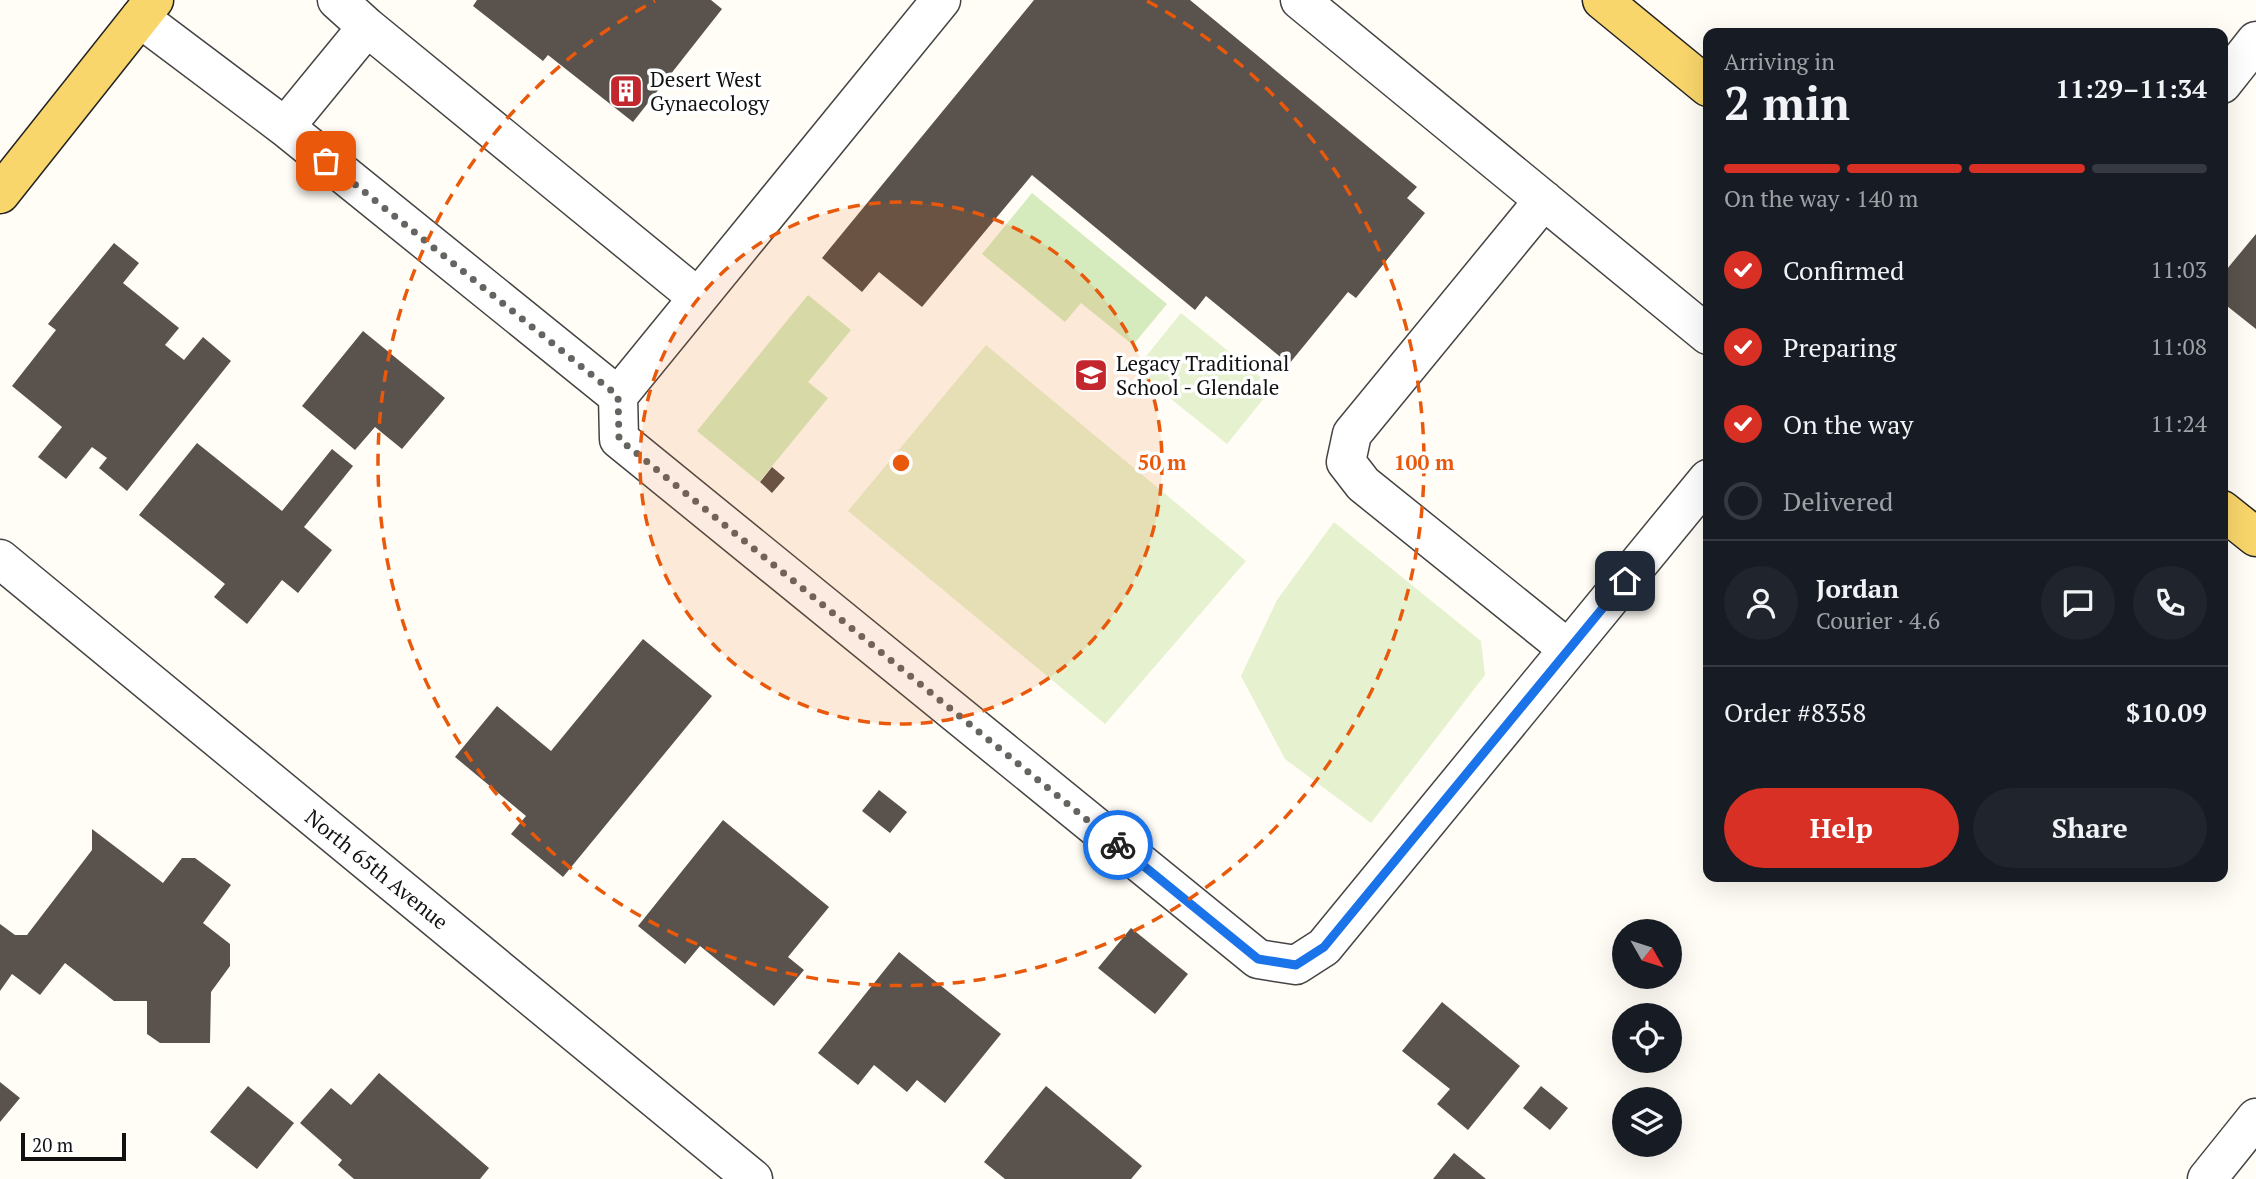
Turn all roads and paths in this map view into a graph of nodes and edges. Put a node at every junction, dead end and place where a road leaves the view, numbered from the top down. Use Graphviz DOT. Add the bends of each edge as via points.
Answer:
graph roads {
  1 [pos="337,0"];
  2 [pos="941,0"];
  3 [pos="1300,0"];
  4 [pos="1602,0"];
  5 [pos="147,9"];
  6 [pos="367,27"];
  7 [pos="2256,41"];
  8 [pos="2228,76"];
  9 [pos="1703,83"];
  10 [pos="285,127"];
  11 [pos="0,194"];
  12 [pos="1544,200"];
  13 [pos="697,297"];
  14 [pos="1703,331"];
  15 [pos="618,396"];
  16 [pos="1703,486"];
  17 [pos="2228,515"];
  18 [pos="2256,537"];
  19 [pos="0,559"];
  20 [pos="1568,649"];
  21 [pos="2256,1118"];
  22 [pos="753,1179"];
  23 [pos="2207,1179"];
  1 -- 6 [label="street"];
  2 -- 13 [label="street"];
  3 -- 12 [label="street"];
  4 -- 9 [label="main road"];
  5 -- 10 [label="street"];
  5 -- 11 [label="main road"];
  6 -- 10 [label="street"];
  6 -- 13 [label="street"];
  7 -- 8 [label="street"];
  10 -- 15 [label="street"];
  12 -- 14 [label="street"];
  12 -- 20 [label="street" via="1352,434 1346,462 1363,484"];
  13 -- 15 [label="street"];
  15 -- 20 [label="street" via="619,439 1258,959 1296,965 1324,947"];
  16 -- 20 [label="street"];
  17 -- 18 [label="main road"];
  19 -- 22 [label="street, North 65th Avenue"];
  21 -- 23 [label="street"];
}
